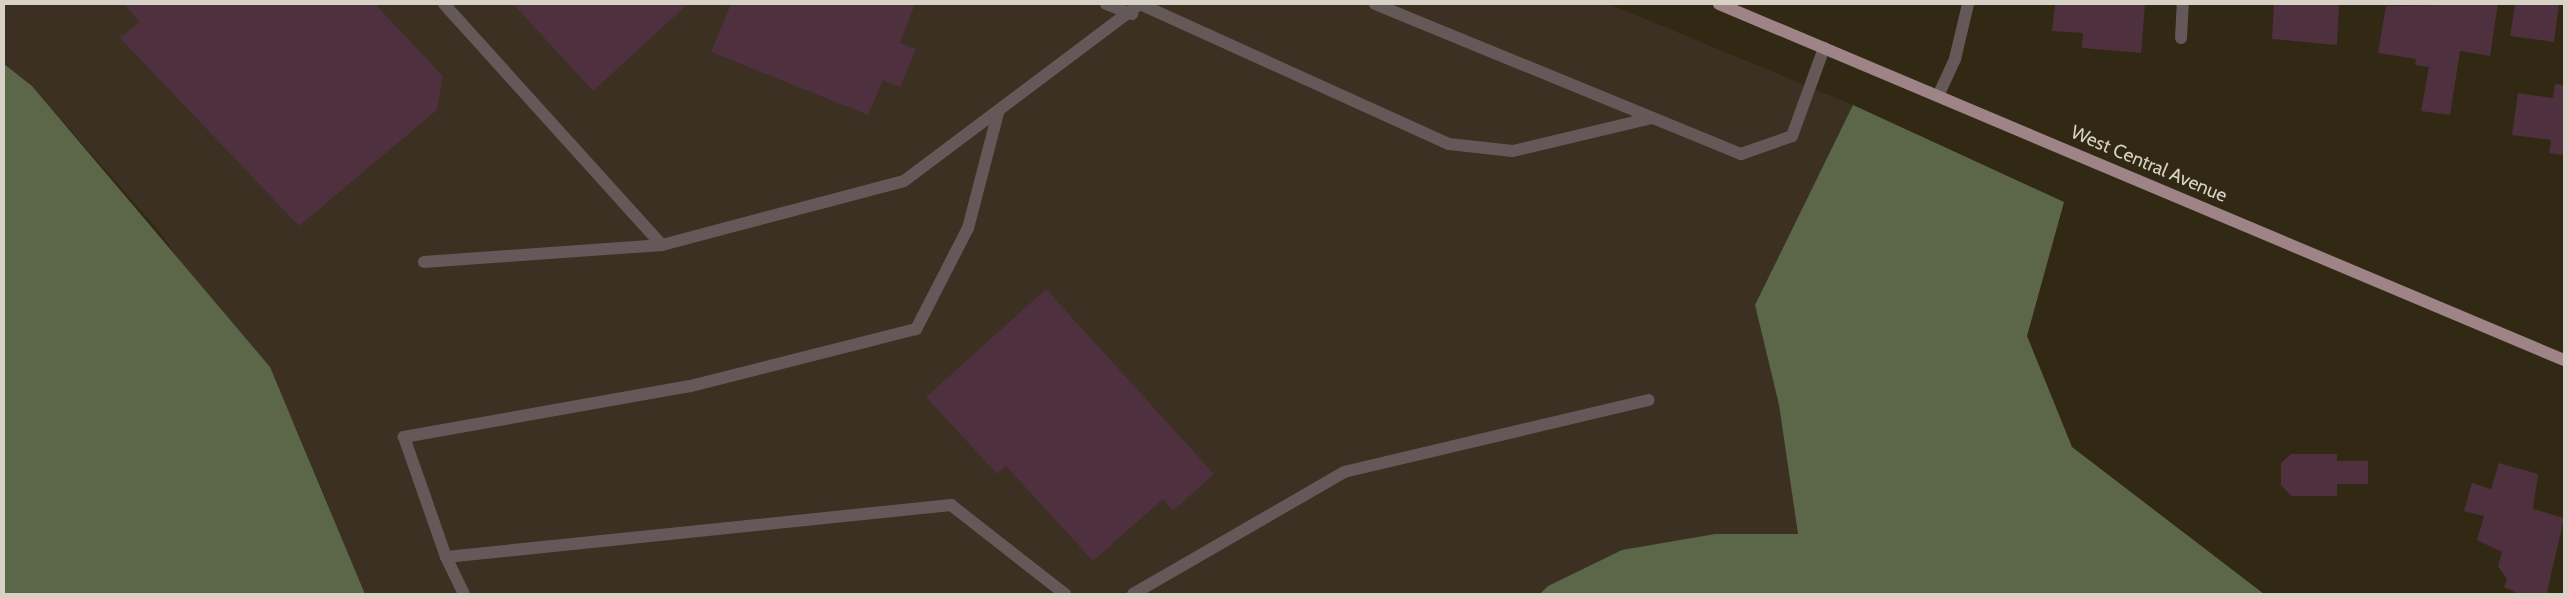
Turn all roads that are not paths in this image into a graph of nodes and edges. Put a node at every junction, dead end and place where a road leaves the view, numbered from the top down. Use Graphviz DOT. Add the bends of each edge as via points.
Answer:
graph roads {
  1 [pos="444,4"];
  2 [pos="1106,4"];
  3 [pos="1375,4"];
  4 [pos="1719,4"];
  5 [pos="1968,4"];
  6 [pos="2183,4"];
  7 [pos="1137,7"];
  8 [pos="2181,38"];
  9 [pos="1824,48"];
  10 [pos="1938,96"];
  11 [pos="998,113"];
  12 [pos="1652,118"];
  13 [pos="662,245"];
  14 [pos="424,262"];
  15 [pos="2564,360"];
  16 [pos="1649,400"];
  17 [pos="446,557"];
  18 [pos="464,594"];
  19 [pos="1065,594"];
  20 [pos="1133,594"];
  1 -- 13 [label="street"];
  2 -- 7 [label="street"];
  3 -- 12 [label="street"];
  4 -- 9 [label="main road, West Central Avenue"];
  5 -- 10 [label="street" via="1955,59"];
  6 -- 8 [label="street"];
  7 -- 11 [label="street"];
  7 -- 12 [label="street" via="1449,144 1513,151"];
  9 -- 10 [label="main road, West Central Avenue"];
  9 -- 12 [label="street" via="1792,136 1741,154"];
  10 -- 15 [label="main road, West Central Avenue"];
  11 -- 13 [label="street" via="904,181"];
  11 -- 17 [label="street" via="968,228 916,329 690,386 404,437"];
  13 -- 14 [label="street"];
  16 -- 20 [label="street" via="1344,472"];
  17 -- 18 [label="street"];
  17 -- 19 [label="street" via="951,505"];
}
